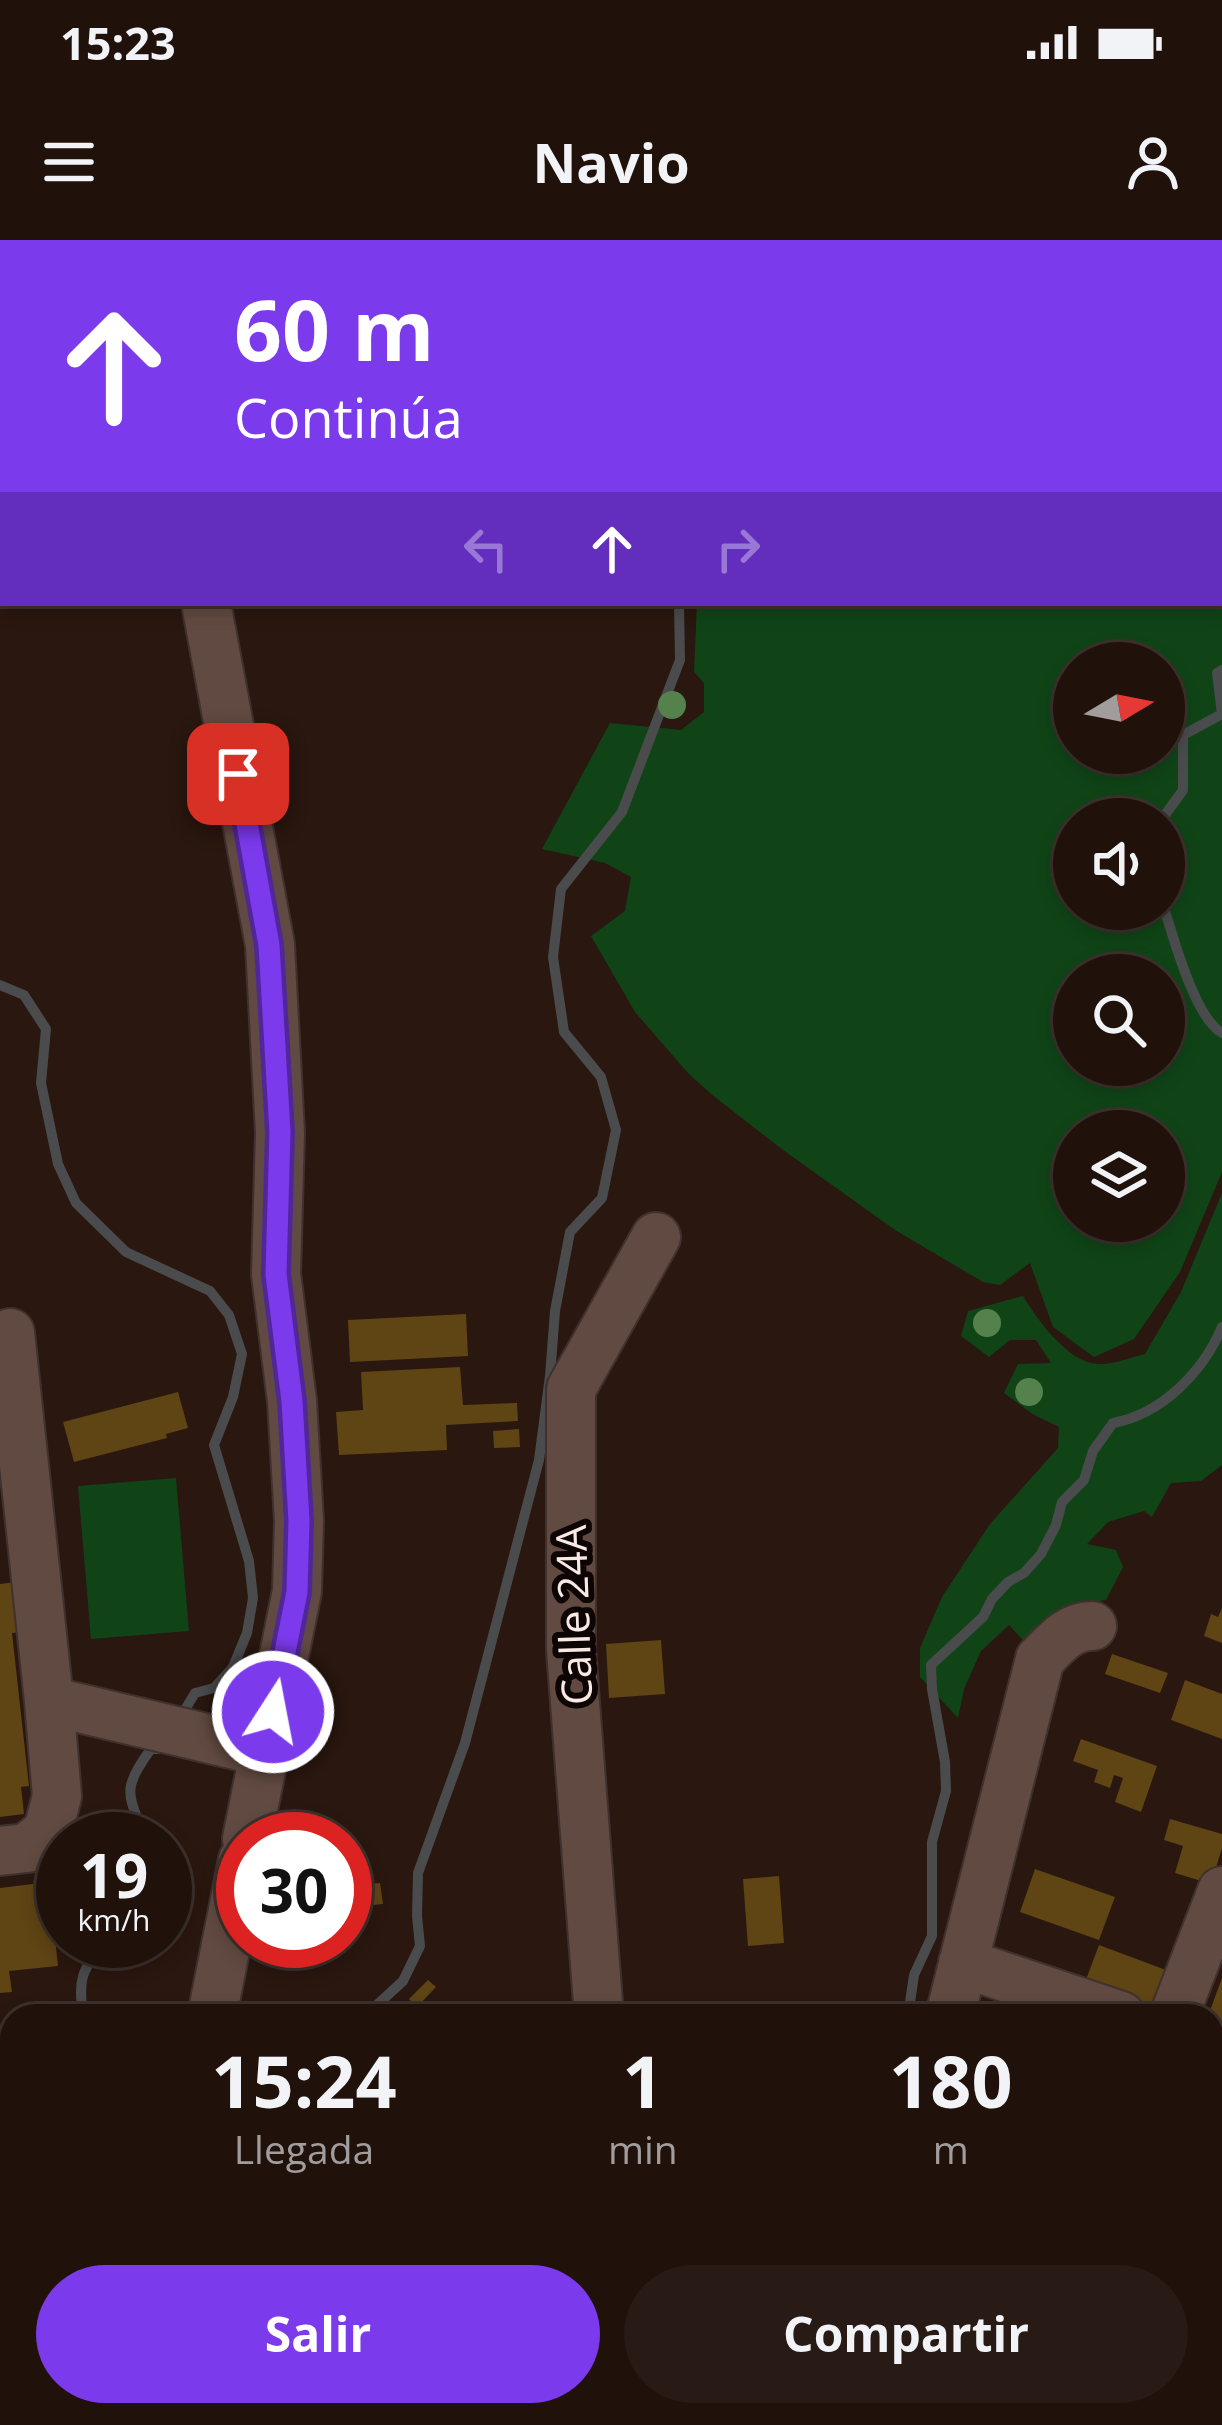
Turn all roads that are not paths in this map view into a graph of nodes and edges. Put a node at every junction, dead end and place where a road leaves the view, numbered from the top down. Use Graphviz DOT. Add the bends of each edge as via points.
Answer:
graph roads {
  1 [pos="207,606"];
  2 [pos="656,1237"];
  3 [pos="10,1333"];
  4 [pos="1092,1626"];
  5 [pos="50,1701"];
  6 [pos="265,1752"];
  7 [pos="253,1812"];
  8 [pos="0,1850"];
  9 [pos="1222,1891"];
  10 [pos="963,1963"];
  11 [pos="222,1968"];
  12 [pos="214,2004"];
  13 [pos="597,2004"];
  14 [pos="953,2004"];
  15 [pos="1085,2004"];
  16 [pos="1179,2004"];
  1 -- 6 [label="street" via="269,945 280,1132 276,1274 299,1521 297,1592"];
  2 -- 13 [label="street, Calle 24A" via="571,1389 571,1650"];
  3 -- 5 [label="street"];
  4 -- 10 [label="street" via="1067,1633 1040,1659"];
  5 -- 6 [label="street"];
  5 -- 8 [label="street" via="57,1796 48,1831 27,1848"];
  6 -- 7 [label="street"];
  9 -- 16 [label="street"];
  10 -- 14 [label="street"];
  10 -- 15 [label="street"];
  11 -- 12 [label="street"];
}
